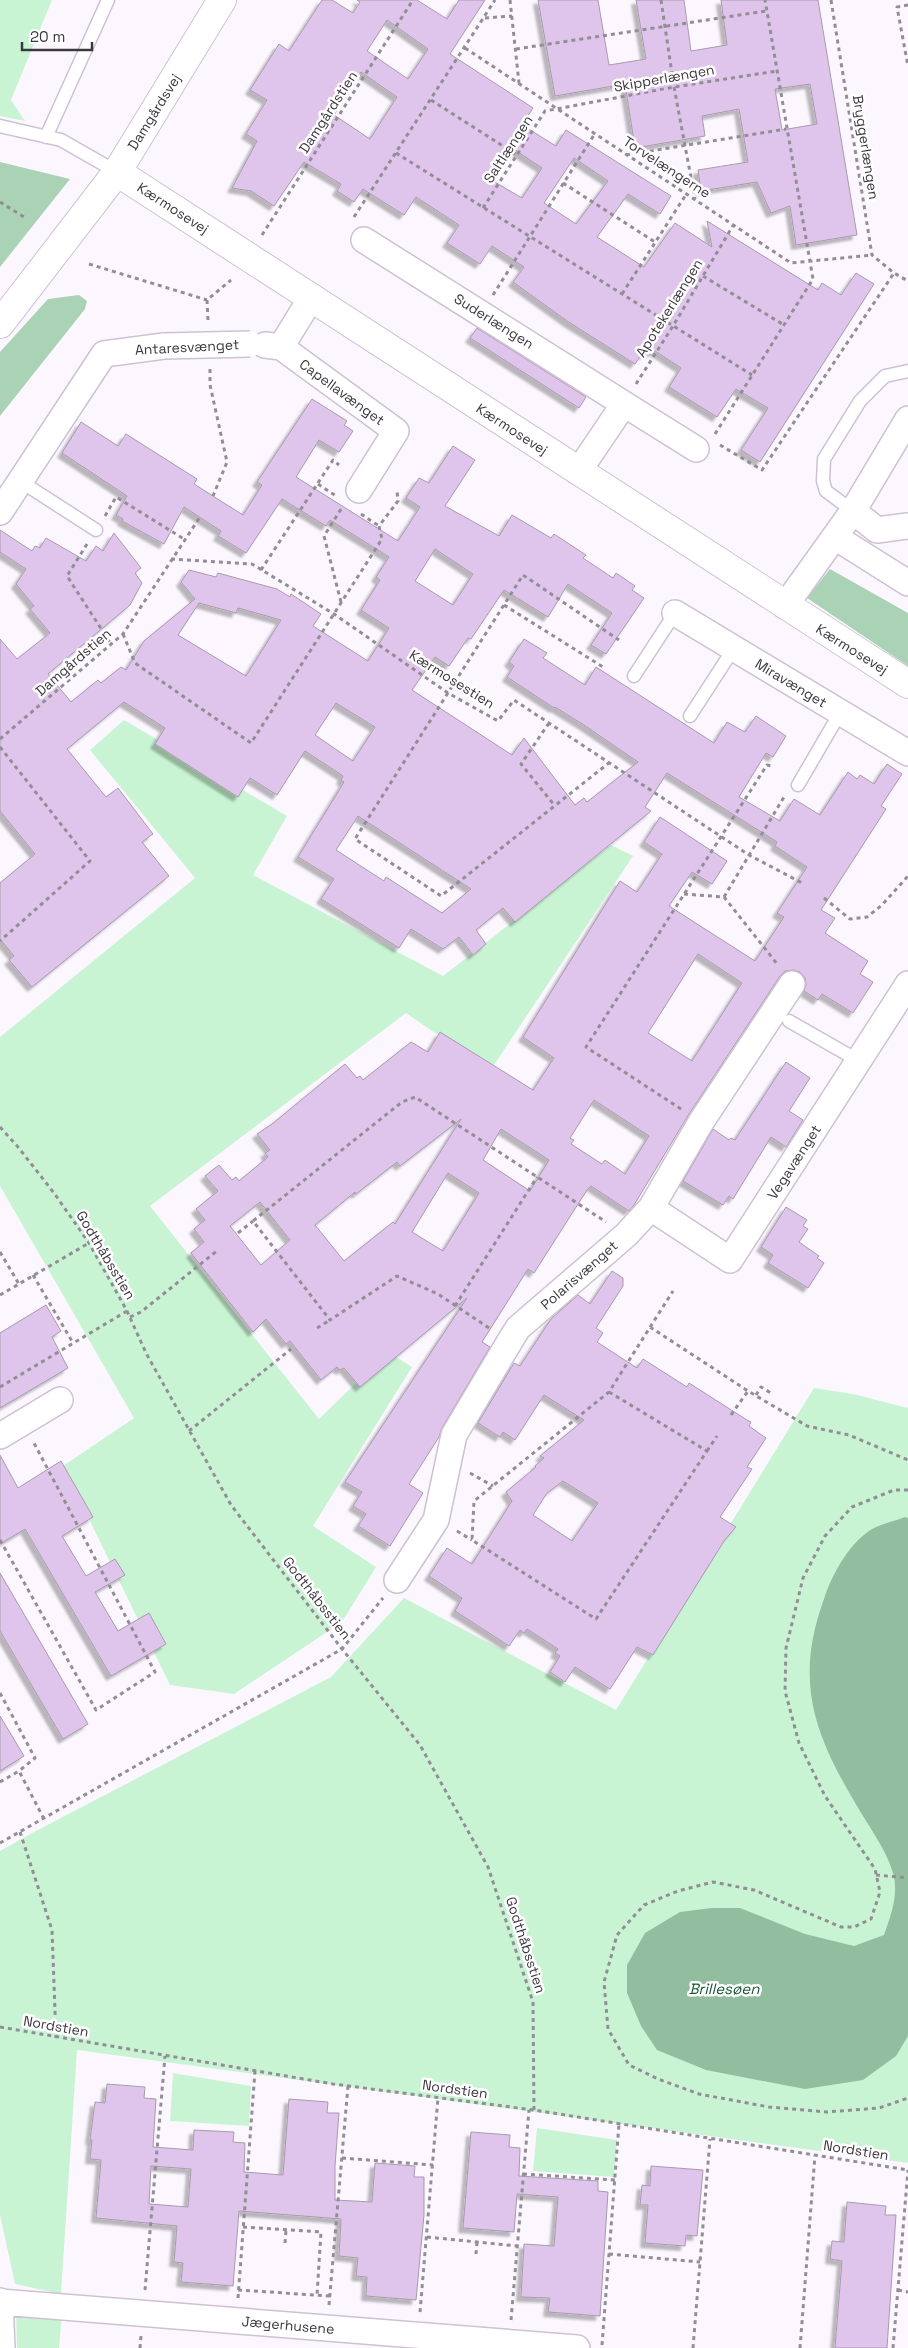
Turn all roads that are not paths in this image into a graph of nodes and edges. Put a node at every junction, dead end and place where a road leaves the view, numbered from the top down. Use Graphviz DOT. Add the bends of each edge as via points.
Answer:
graph roads {
  1 [pos="108,0"];
  2 [pos="222,0"];
  3 [pos="0,126"];
  4 [pos="46,137"];
  5 [pos="117,172"];
  6 [pos="364,240"];
  7 [pos="311,298"];
  8 [pos="0,324"];
  9 [pos="281,348"];
  10 [pos="908,371"];
  11 [pos="624,404"];
  12 [pos="908,419"];
  13 [pos="696,450"];
  14 [pos="578,472"];
  15 [pos="20,482"];
  16 [pos="359,490"];
  17 [pos="853,511"];
  18 [pos="0,512"];
  19 [pos="908,526"];
  20 [pos="96,530"];
  21 [pos="835,536"];
  22 [pos="908,583"];
  23 [pos="785,606"];
  24 [pos="675,613"];
  25 [pos="734,648"];
  26 [pos="634,676"];
  27 [pos="908,684"];
  28 [pos="840,713"];
  29 [pos="690,716"];
  30 [pos="908,753"];
  31 [pos="798,785"];
  32 [pos="792,984"];
  33 [pos="908,984"];
  34 [pos="789,1021"];
  35 [pos="859,1061"];
  36 [pos="651,1208"];
  37 [pos="60,1400"];
  38 [pos="0,1436"];
  39 [pos="397,1580"];
  40 [pos="0,2301"];
  41 [pos="2,2348"];
  42 [pos="577,2348"];
  1 -- 4 [label="lane"];
  2 -- 5 [label="street, Damgårdsvej"];
  3 -- 4 [label="lane"];
  4 -- 5 [label="lane" via="61,140"];
  5 -- 7 [label="street, Kærmosevej"];
  5 -- 8 [label="street, Damgårdsvej"];
  6 -- 11 [label="street, Suderlængen"];
  7 -- 9 [label="street"];
  7 -- 14 [label="street, Kærmosevej"];
  9 -- 15 [label="street, Antaresvænget, bridge" via="250,344 164,346 104,354"];
  9 -- 16 [label="street, Capellavænget" via="396,431"];
  10 -- 17 [label="lane" via="885,376 860,401 824,459 826,491"];
  11 -- 13 [label="street, Suderlængen"];
  11 -- 14 [label="street"];
  12 -- 17 [label="street"];
  14 -- 23 [label="street, Kærmosevej"];
  15 -- 18 [label="street, Antaresvænget"];
  15 -- 20 [label="lane"];
  17 -- 19 [label="street" via="877,530"];
  17 -- 21 [label="street"];
  21 -- 22 [label="street"];
  21 -- 23 [label="street"];
  23 -- 27 [label="street, Kærmosevej"];
  24 -- 25 [label="street, Miravænget"];
  24 -- 26 [label="lane"];
  25 -- 28 [label="street, Miravænget"];
  25 -- 29 [label="lane"];
  28 -- 30 [label="street, Miravænget"];
  28 -- 31 [label="lane"];
  32 -- 36 [label="street, Polarisvænget" via="701,1122"];
  33 -- 35 [label="street, Vegavænget"];
  34 -- 35 [label="lane"];
  35 -- 36 [label="street, Vegavænget" via="730,1260"];
  36 -- 39 [label="street, Polarisvænget" via="626,1234 518,1328 454,1435 436,1520"];
  37 -- 38 [label="street"];
  40 -- 41 [label="street"];
  40 -- 42 [label="street, Jægerhusene"];
}
